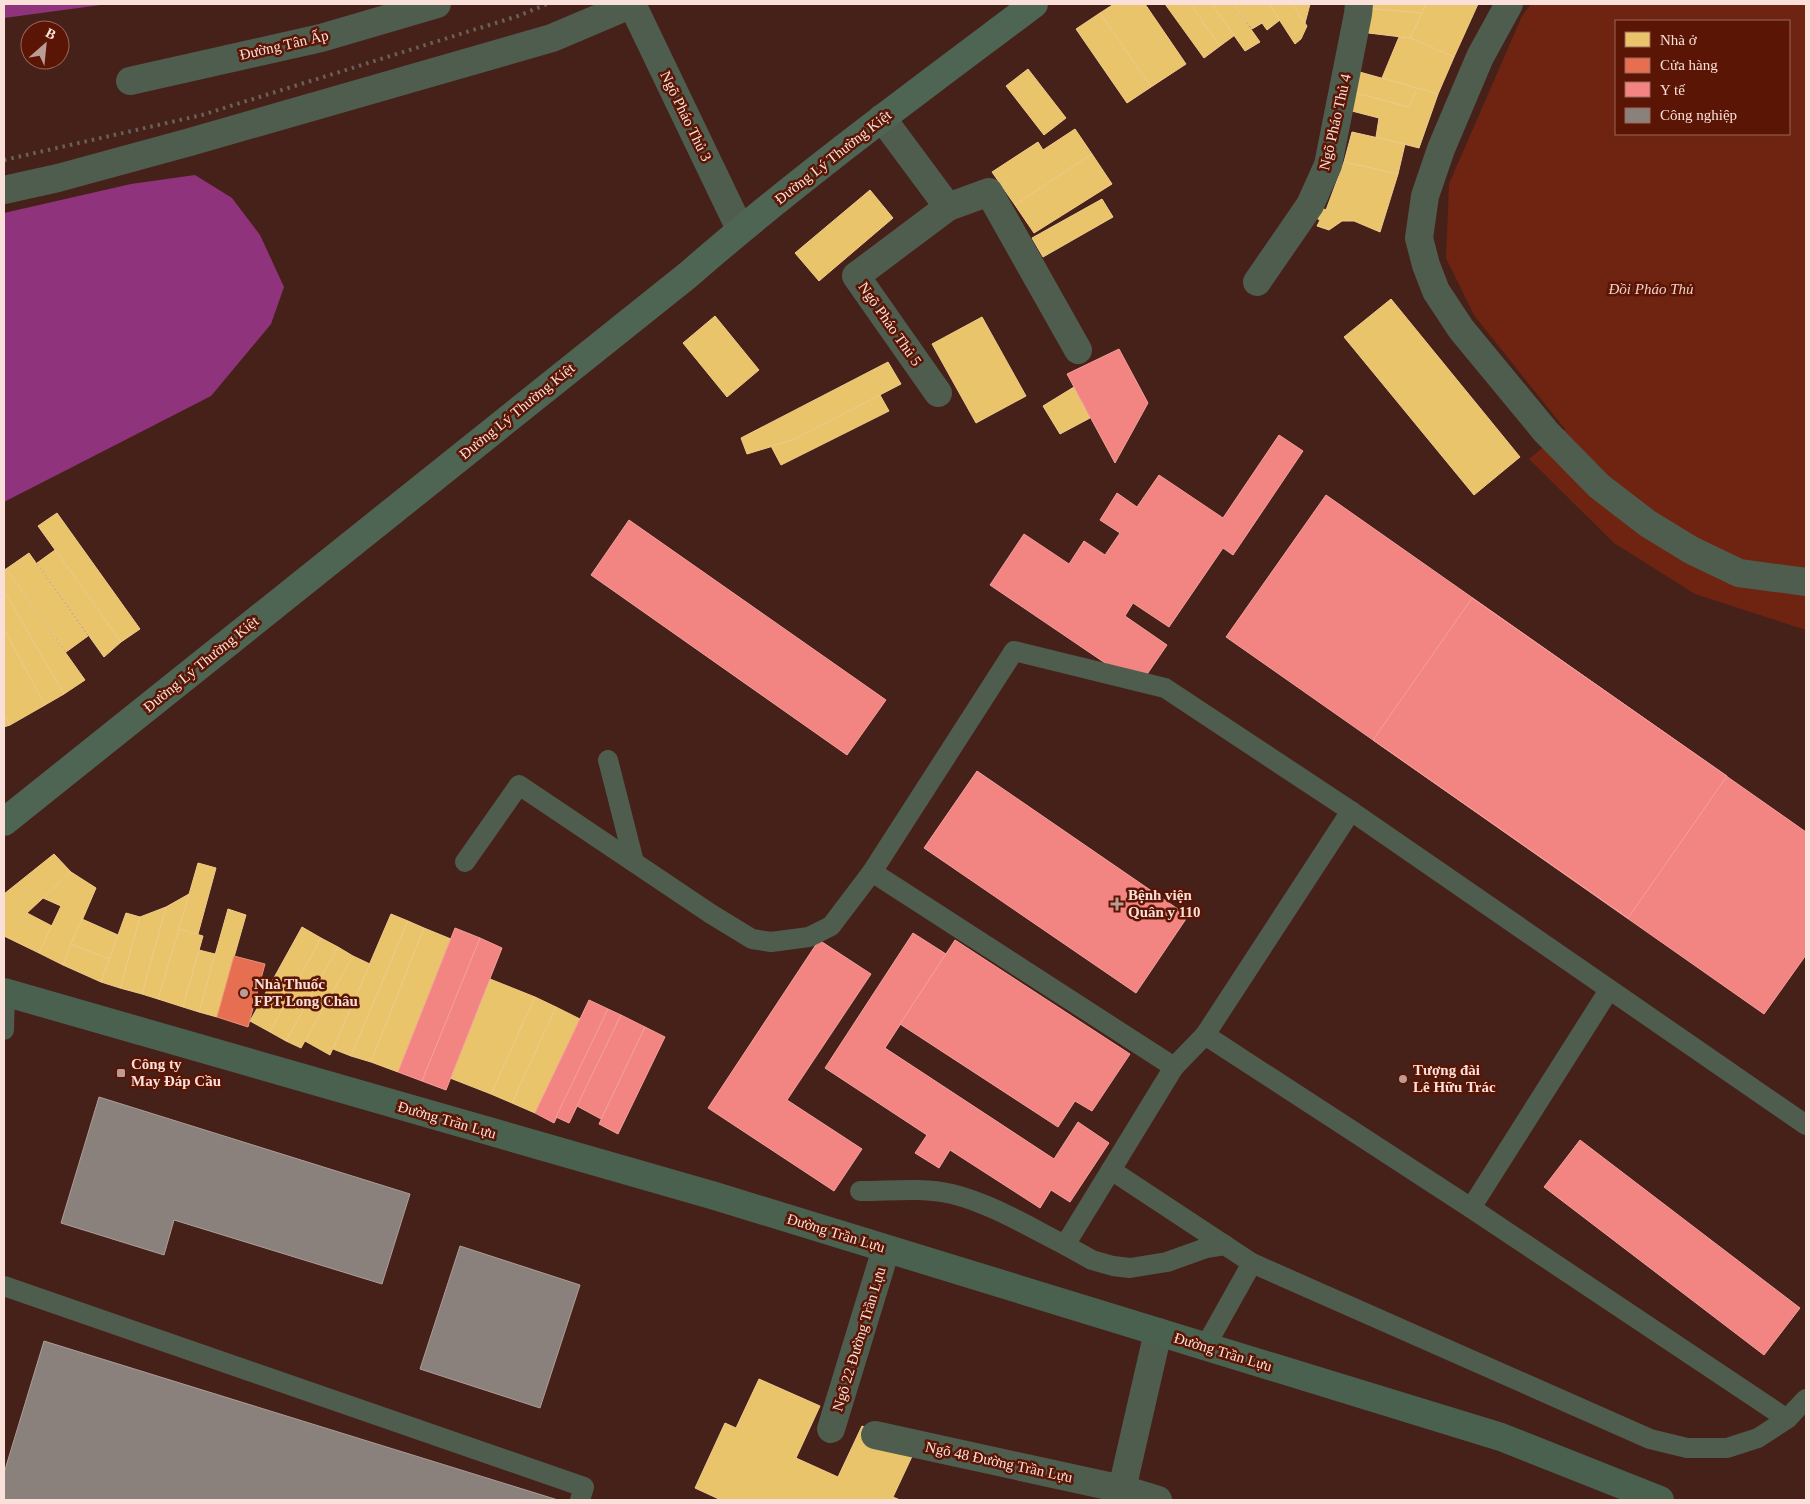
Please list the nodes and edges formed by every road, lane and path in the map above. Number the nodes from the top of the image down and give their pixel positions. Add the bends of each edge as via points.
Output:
1 (437, 4) edge
2 (632, 4) edge
3 (1034, 4) edge
4 (1359, 4) edge
5 (1509, 4) edge
6 (130, 81) dead end
7 (882, 118) junction
8 (4, 190) edge
9 (948, 208) junction
10 (740, 229) junction
11 (1257, 282) dead end
12 (1078, 350) dead end
13 (938, 393) dead end
14 (1806, 582) edge
15 (608, 760) dead end
16 (1351, 811) junction
17 (4, 822) edge
18 (465, 862) dead end
19 (634, 862) junction
20 (872, 872) junction
21 (1609, 990) junction
22 (4, 992) edge
23 (4, 1030) edge
24 (1205, 1035) junction
25 (1174, 1067) junction
26 (1806, 1125) edge
27 (1110, 1170) junction
28 (860, 1191) dead end
29 (1471, 1208) junction
30 (1064, 1245) junction
31 (1225, 1245) junction
32 (886, 1249) junction
33 (1252, 1263) junction
34 (4, 1286) edge
35 (1158, 1332) junction
36 (1205, 1347) junction
37 (1806, 1399) edge
38 (1788, 1419) junction
39 (831, 1429) dead end
40 (875, 1435) dead end
41 (1122, 1489) junction
42 (580, 1500) edge
43 (1158, 1500) edge
44 (1660, 1500) edge

1 - 6 street, Đường Tân Ấp via 321,38
2 - 8 street via 552,38 58,178
2 - 10 street, Ngõ Pháo Thủ 3
3 - 7 main road, Đường Lý Thường Kiệt
4 - 11 street, Ngõ Pháo Thủ 4 via 1328,165 1310,206
5 - 14 street via 1480,57 1425,196 1419,238 1436,291 1461,329 1546,432 1599,486 1647,524 1739,573
7 - 9 street
7 - 10 main road, Đường Lý Thường Kiệt
9 - 12 street, Ngõ Pháo Thủ 5 via 989,192
9 - 13 street, Ngõ Pháo Thủ 5 via 856,276
10 - 17 main road, Đường Lý Thường Kiệt via 672,288
15 - 19 lane
16 - 20 lane via 1165,688 1014,651
16 - 21 lane
16 - 24 lane
18 - 19 lane via 520,785
19 - 20 lane via 752,939 771,942 809,937 831,926
20 - 25 lane
21 - 26 lane
21 - 29 lane
22 - 23 lane
22 - 32 main road, Đường Trần Lựu via 714,1196
24 - 25 lane
24 - 29 lane
25 - 27 lane
27 - 30 lane
27 - 31 lane
28 - 30 lane via 952,1194 978,1202
29 - 38 lane
30 - 31 lane via 1092,1260 1130,1268 1167,1262
31 - 33 lane
32 - 35 main road, Đường Trần Lựu
32 - 39 street, Ngõ 22 Đường Trần Lựu
33 - 36 lane
33 - 38 lane via 1650,1439 1687,1448 1727,1448 1758,1438
34 - 42 lane via 584,1487
35 - 36 main road, Đường Trần Lựu
35 - 41 street
36 - 44 main road, Đường Trần Lựu via 1501,1437
37 - 38 lane
40 - 41 street, Ngõ 48 Đường Trần Lựu
41 - 43 street, Ngõ 48 Đường Trần Lựu

